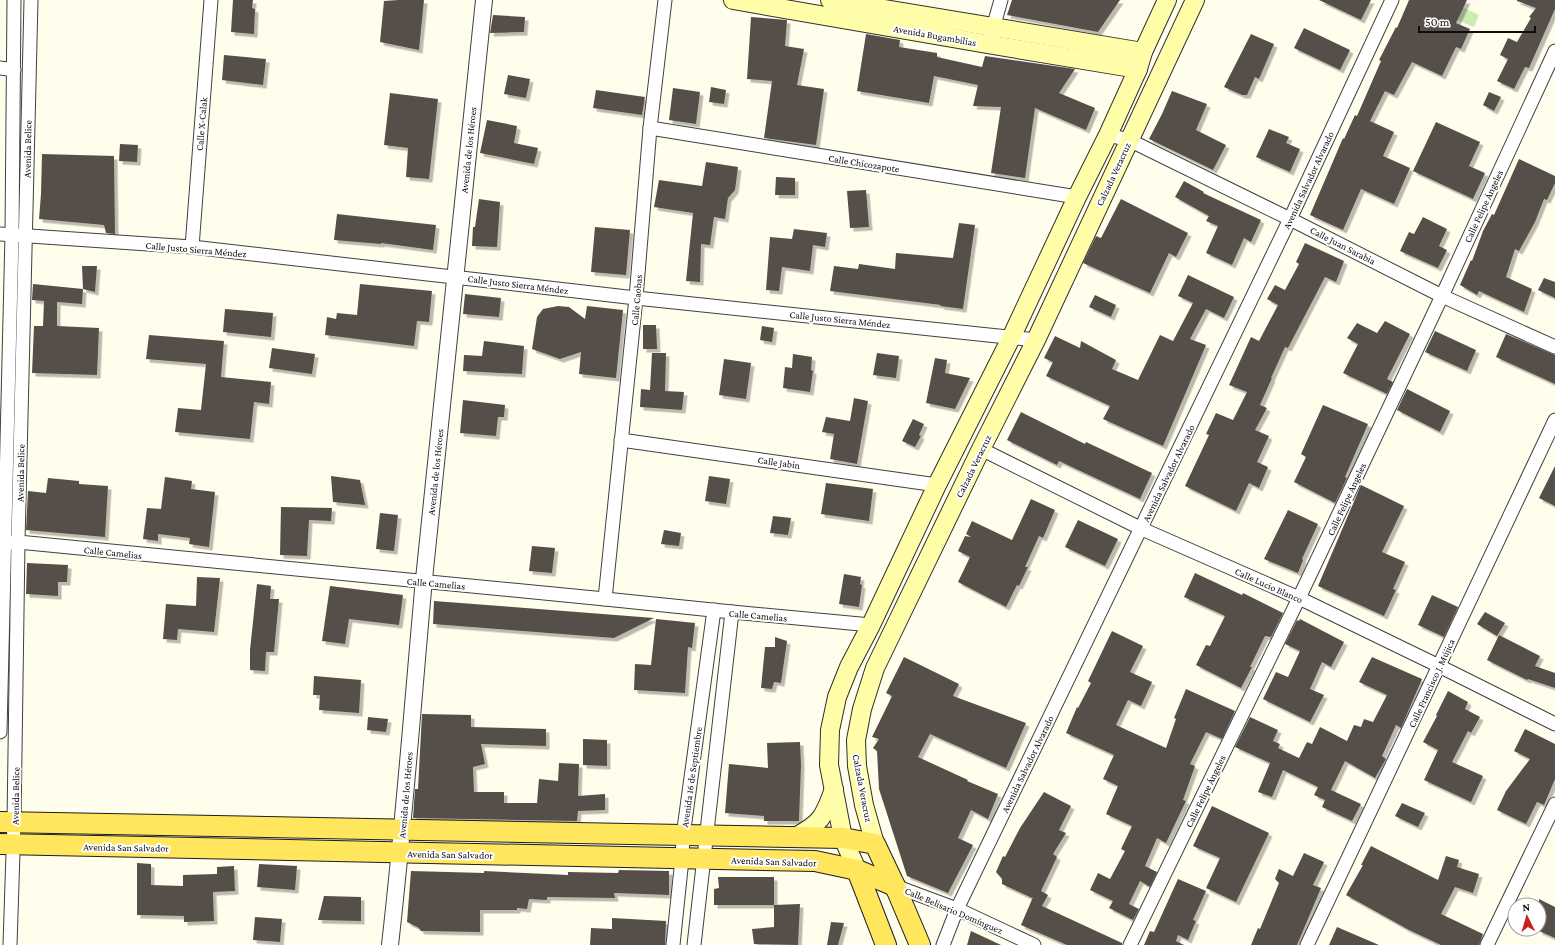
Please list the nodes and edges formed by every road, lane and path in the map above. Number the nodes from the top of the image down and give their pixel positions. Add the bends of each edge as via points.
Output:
1 (14, 0) edge
2 (31, 0) edge
3 (211, 0) edge
4 (484, 0) edge
5 (665, 0) edge
6 (733, 0) edge
7 (1001, 0) edge
8 (1167, 0) edge
9 (1195, 0) edge
10 (1392, 0) edge
11 (830, 4) edge
12 (993, 27) junction
13 (987, 44) junction
14 (1555, 51) edge
15 (1143, 52) junction
16 (0, 68) edge
17 (1138, 69) junction
18 (14, 70) junction
19 (650, 128) junction
20 (1108, 135) junction
21 (1129, 140) junction
22 (1077, 197) junction
23 (1290, 219) junction
24 (12, 235) edge
25 (192, 247) junction
26 (454, 276) junction
27 (1442, 296) junction
28 (636, 298) junction
29 (1011, 338) junction
30 (1036, 340) junction
31 (1555, 347) edge
32 (1555, 420) edge
33 (622, 440) junction
34 (981, 449) junction
35 (937, 485) junction
36 (1142, 528) junction
37 (18, 542) junction
38 (2, 544) edge
39 (424, 582) junction
40 (1299, 598) junction
41 (605, 599) junction
42 (714, 610) junction
43 (732, 612) junction
44 (872, 625) junction
45 (1439, 666) junction
46 (1555, 724) edge
47 (0, 732) edge
48 (834, 788) junction
49 (1555, 804) edge
50 (7, 822) edge
51 (402, 830) junction
52 (683, 836) junction
53 (706, 836) junction
54 (793, 838) junction
55 (844, 838) junction
56 (6, 844) edge
57 (875, 844) junction
58 (400, 853) junction
59 (682, 858) junction
60 (704, 859) junction
61 (857, 870) junction
62 (895, 886) junction
63 (956, 909) junction
64 (10, 945) edge
65 (390, 945) edge
66 (673, 945) edge
67 (694, 945) edge
68 (886, 945) edge
69 (920, 945) edge
70 (943, 945) edge
71 (1034, 945) edge
72 (1130, 945) edge
73 (1307, 945) edge
74 (1487, 945) edge

1 - 18 street, Avenida Belice
2 - 24 street, Avenida Belice
3 - 25 street, Calle X-Calak
4 - 26 street, Avenida de los Héroes
5 - 19 street, Calle Caobas
6 - 11 main road, Avenida Bugambilias
7 - 12 street
8 - 15 main road, Calzada Veracruz
9 - 21 main road, Calzada Veracruz
10 - 23 street, Avenida Salvador Alvarado
11 - 12 main road, Avenida Bugambilias
11 - 13 main road, Avenida Bugambilias
12 - 13 street
12 - 15 main road, Avenida Bugambilias
13 - 17 main road, Avenida Bugambilias
14 - 27 street, Calle Felipe Ángeles
15 - 17 main road, Calzada Veracruz
16 - 18 street
17 - 20 main road, Calzada Veracruz
18 - 24 street, Avenida Belice
19 - 22 street, Calle Chicozapote
19 - 28 street, Calle Caobas
20 - 21 street, Calle Juan Sarabia
20 - 22 main road, Calzada Veracruz
21 - 23 street, Calle Juan Sarabia
21 - 30 main road, Calzada Veracruz
22 - 29 main road, Calzada Veracruz
23 - 27 street, Calle Juan Sarabia
23 - 36 street, Avenida Salvador Alvarado
24 - 25 street, Calle Justo Sierra Méndez
24 - 37 street, Avenida Belice
24 - 38 street, Avenida Belice
25 - 26 street, Calle Justo Sierra Méndez
26 - 28 street, Calle Justo Sierra Méndez
26 - 39 street, Avenida de los Héroes
27 - 31 street, Calle Juan Sarabia
27 - 40 street, Calle Felipe Ángeles
28 - 29 street, Calle Justo Sierra Méndez
28 - 33 street, Calle Caobas
29 - 30 street, Calle Justo Sierra Méndez
29 - 35 main road, Calzada Veracruz
30 - 34 main road, Calzada Veracruz
32 - 45 street, Calle Francisco J. Mújica
33 - 35 street, Calle Jabin
33 - 41 street, Calle Caobas
34 - 36 street, Calle Lucio Blanco
34 - 57 main road, Calzada Veracruz via 875,668 862,709 856,740 857,766
35 - 44 main road, Calzada Veracruz
36 - 40 street, Calle Lucio Blanco
36 - 63 street, Avenida Salvador Alvarado
37 - 38 street, Calle Camelias
37 - 39 street, Calle Camelias
37 - 50 street, Avenida Belice
38 - 47 street, Avenida Belice
39 - 41 street, Calle Camelias
39 - 51 street, Avenida de los Héroes
40 - 45 street, Calle Lucio Blanco
40 - 72 street, Calle Felipe Ángeles
41 - 42 street, Calle Camelias
42 - 43 street, Calle Camelias
42 - 52 street, Avenida 16 de Septiembre
43 - 44 street, Calle Camelias
43 - 53 street, Avenida 16 de Septiembre
44 - 48 main road, Calzada Veracruz via 849,667 837,698 830,730 830,765
45 - 46 street, Calle Lucio Blanco
45 - 73 street, Calle Francisco J. Mújica
48 - 54 main road via 826,812 818,822 808,831
48 - 55 main road, Calzada Veracruz
49 - 74 street
50 - 51 main road
50 - 56 street, Avenida Belice
51 - 52 main road
51 - 58 street, Avenida de los Héroes
52 - 53 main road
52 - 59 street, Avenida 16 de Septiembre
53 - 54 main road
53 - 60 street, Avenida 16 de Septiembre
54 - 55 main road
55 - 57 main road
55 - 61 main road, Calzada Veracruz
56 - 58 main road, Avenida San Salvador
56 - 64 street, Avenida Belice
57 - 62 main road, Calzada Veracruz
58 - 59 main road, Avenida San Salvador
58 - 65 street, Avenida de los Héroes
59 - 60 main road, Avenida San Salvador
59 - 66 street, Avenida 16 de Septiembre
60 - 61 main road, Avenida San Salvador via 815,861
60 - 67 street, Avenida 16 de Septiembre
61 - 62 main road, Avenida San Salvador
61 - 68 main road, Calzada Veracruz
62 - 63 street, Calle Belisario Domínguez
62 - 69 main road, Calzada Veracruz
63 - 70 street, Avenida Salvador Alvarado
63 - 71 street, Calle Belisario Domínguez

